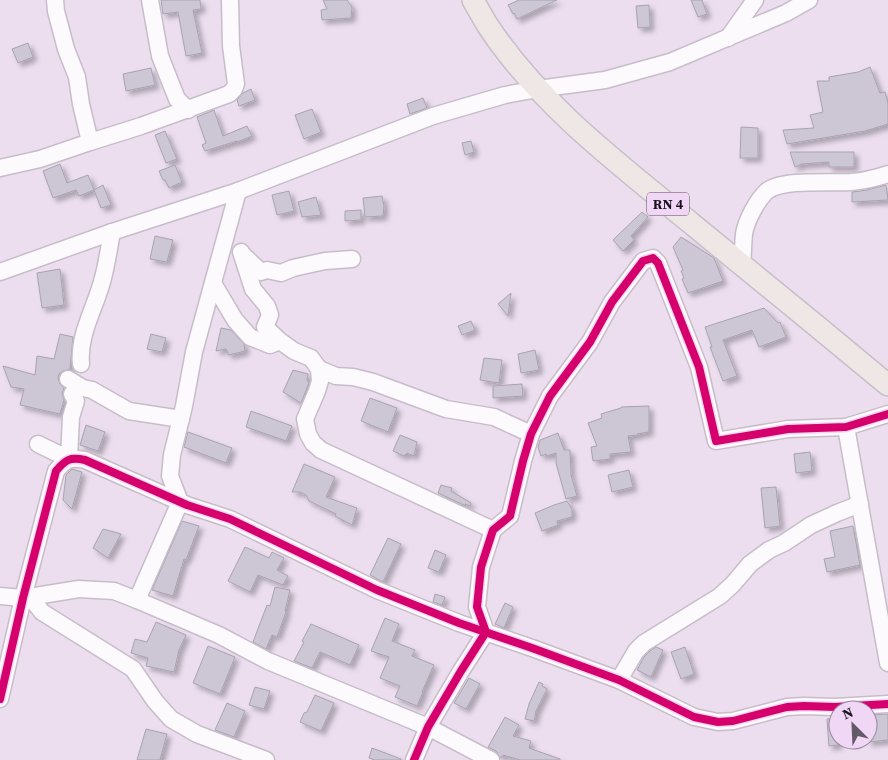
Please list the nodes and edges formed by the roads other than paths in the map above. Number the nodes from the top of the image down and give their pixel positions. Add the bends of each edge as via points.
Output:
1 (55, 0) edge
2 (150, 0) edge
3 (230, 0) edge
4 (473, 0) edge
5 (755, 0) edge
6 (809, 0) edge
7 (728, 38) junction
8 (538, 89) junction
9 (188, 110) junction
10 (90, 142) junction
11 (0, 168) edge
12 (888, 174) edge
13 (238, 191) junction
14 (112, 232) junction
15 (224, 242) junction
16 (240, 252) junction
17 (352, 259) dead end
18 (742, 265) junction
19 (0, 272) edge
20 (213, 283) junction
21 (280, 341) junction
22 (81, 364) dead end
23 (319, 369) junction
24 (888, 385) edge
25 (888, 414) edge
26 (181, 418) junction
27 (846, 426) junction
28 (531, 434) junction
29 (38, 444) dead end
30 (68, 459) junction
31 (170, 476) junction
32 (150, 489) junction
33 (180, 502) junction
34 (860, 504) junction
35 (493, 530) junction
36 (0, 596) edge
37 (26, 597) junction
38 (137, 600) junction
39 (486, 632) junction
40 (888, 663) edge
41 (619, 680) junction
42 (0, 699) edge
43 (888, 704) edge
44 (428, 727) junction
45 (244, 756) edge
46 (266, 760) edge
47 (414, 760) edge
48 (491, 760) edge

1 - 10 street via 66,49 77,77
2 - 9 street via 160,56 177,99
3 - 9 street via 236,84 229,94
4 - 8 main road, RN 4 via 493,33
5 - 7 street
6 - 7 street
7 - 8 street via 670,62 615,78
8 - 13 street via 432,116
8 - 18 main road, RN 4 via 593,142
9 - 10 street
10 - 11 street
12 - 18 street via 851,182 781,185 768,190 747,223
13 - 14 street
13 - 15 street
14 - 19 street
14 - 22 street via 103,279 84,330
15 - 16 street
15 - 20 street
16 - 17 street via 261,272 281,273 324,261
16 - 21 street via 253,289 270,315 265,327
18 - 24 main road, RN 4
20 - 21 street via 250,337 270,344
20 - 26 street via 194,352
21 - 23 street via 311,358
23 - 28 street via 336,376 373,382 446,409 494,417
23 - 35 street via 320,381 305,419 308,434 320,450
25 - 27 street
26 - 30 street via 129,411 92,390 70,386 76,401 71,416
26 - 31 street
27 - 28 street via 788,429 716,441 699,367 658,263 653,258 643,261 612,302 590,342 550,396
27 - 34 street
28 - 35 street via 510,516
29 - 30 street
30 - 32 street via 85,460
30 - 37 street via 56,471
31 - 32 street
31 - 33 street
32 - 33 street
33 - 38 street
33 - 39 street via 230,519 377,590
34 - 40 street
34 - 41 street via 811,525 769,550 750,564 720,596 644,643 636,650
35 - 39 street via 481,567 476,607
36 - 37 street
37 - 38 street via 79,589 114,591
37 - 42 street
37 - 45 street via 42,612 133,670 172,719
38 - 44 street via 219,635 268,661
39 - 41 street
39 - 44 street
41 - 43 street via 694,717 718,722 787,707
44 - 47 street
44 - 48 street
45 - 46 street

